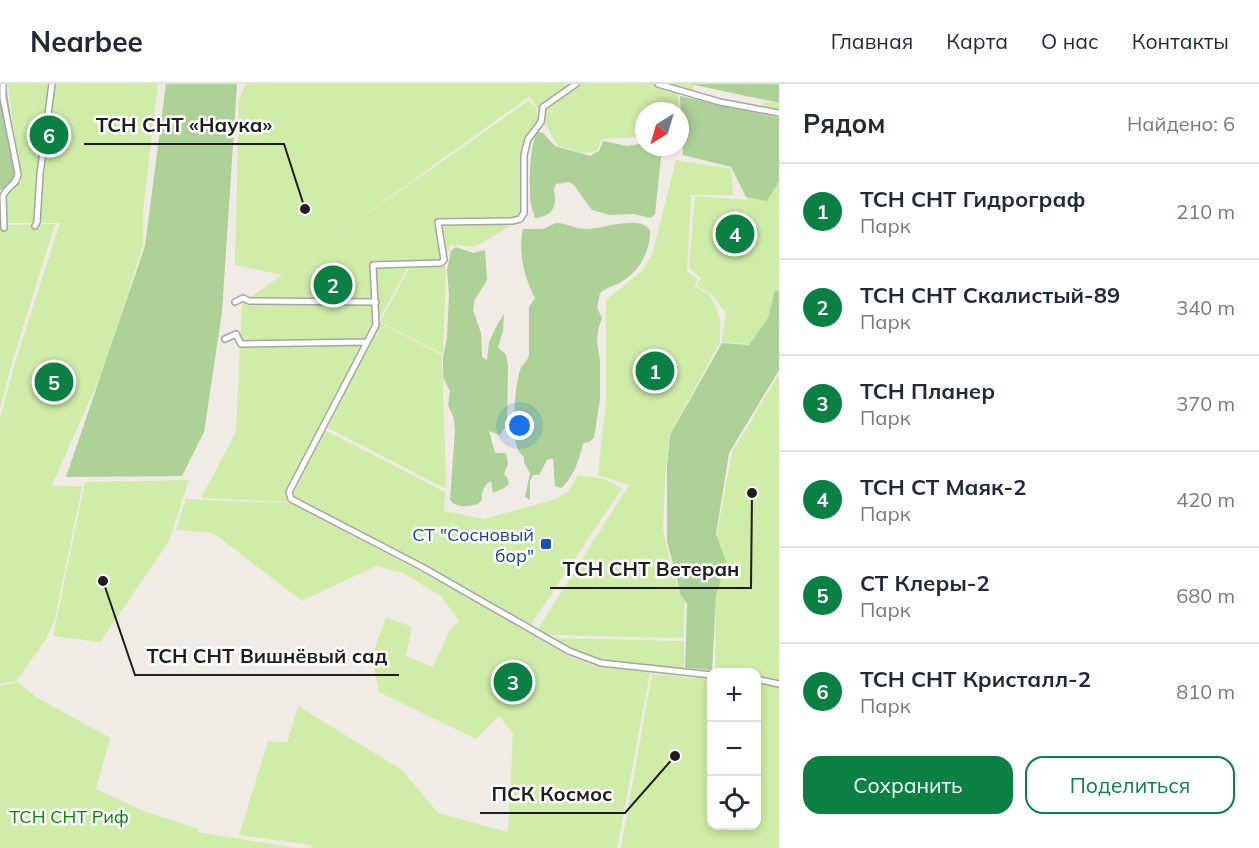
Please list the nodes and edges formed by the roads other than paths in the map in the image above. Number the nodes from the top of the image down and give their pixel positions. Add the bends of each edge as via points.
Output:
1 (3, 84) edge
2 (52, 84) edge
3 (576, 84) edge
4 (658, 84) edge
5 (779, 113) edge
6 (35, 226) dead end
7 (4, 228) dead end
8 (235, 302) dead end
9 (376, 302) junction
10 (225, 339) dead end
11 (367, 342) junction
12 (707, 675) edge
13 (761, 680) edge
14 (779, 684) edge

1 - 7 street via 18,174 16,183 3,196
2 - 6 street
3 - 9 street via 543,107 542,122 528,139 524,155 524,213 520,219 438,222 444,260 373,265
4 - 5 street via 720,102
8 - 9 street via 243,298
9 - 11 street via 375,325
10 - 11 street via 236,334 241,344
11 - 12 street via 289,492 291,500 422,567 569,651 601,663
13 - 14 street

